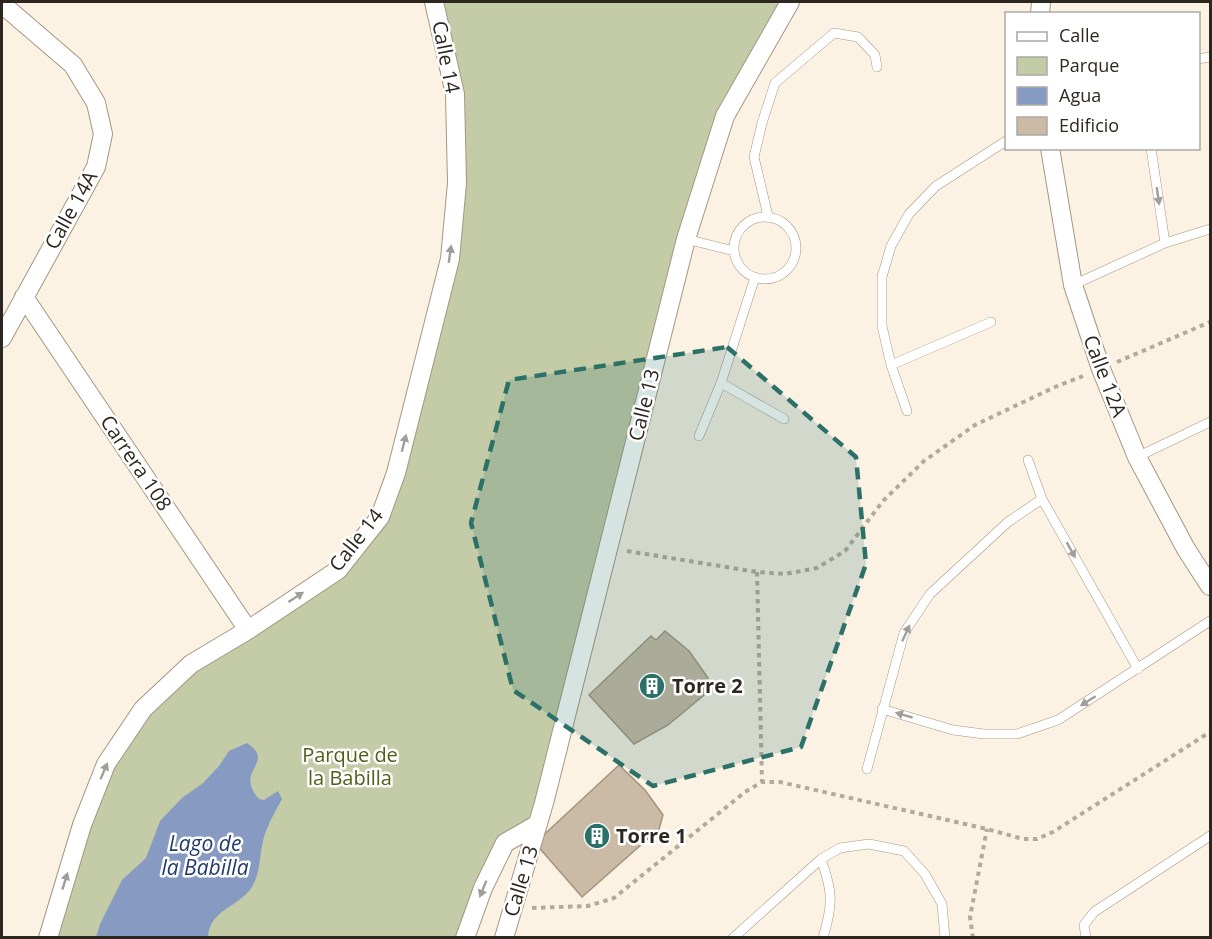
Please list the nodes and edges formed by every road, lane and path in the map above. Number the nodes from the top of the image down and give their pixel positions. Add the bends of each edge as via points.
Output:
1 (434, 2) edge
2 (790, 2) edge
3 (2, 4) edge
4 (877, 68) dead end
5 (1005, 142) edge
6 (1050, 150) edge
7 (1151, 150) edge
8 (768, 216) junction
9 (1210, 229) edge
10 (686, 240) junction
11 (1165, 243) junction
12 (734, 251) junction
13 (755, 277) junction
14 (1073, 285) junction
15 (24, 297) junction
16 (991, 322) dead end
17 (1210, 322) edge
18 (2, 338) edge
19 (891, 365) junction
20 (1101, 369) junction
21 (721, 383) junction
22 (907, 411) dead end
23 (784, 418) dead end
24 (1210, 422) edge
25 (699, 436) dead end
26 (1137, 457) junction
27 (1028, 460) dead end
28 (1042, 499) junction
29 (609, 549) junction
30 (757, 572) junction
31 (1210, 586) edge
32 (1210, 621) edge
33 (248, 630) junction
34 (1138, 669) junction
35 (882, 709) junction
36 (1210, 732) edge
37 (867, 769) dead end
38 (762, 782) junction
39 (538, 824) junction
40 (987, 829) junction
41 (1210, 836) edge
42 (821, 860) junction
43 (513, 909) junction
44 (48, 938) edge
45 (465, 938) edge
46 (504, 938) edge
47 (733, 938) edge
48 (823, 938) edge
49 (945, 938) edge
50 (973, 938) edge
51 (1086, 938) edge

33 -> 1 street, Calle 14 via 338,570 380,517 396,473 450,259 458,183 455,94
2 - 10 street, Calle 13 via 725,116
3 - 15 street, Calle 14A via 73,65 96,103 103,134 96,167
4 - 8 lane via 875,55 858,37 834,33 775,83 753,157
5 - 19 lane via 936,186 909,214 891,246 882,277 882,327
6 - 14 street, Calle 12A
7 -> 11 lane
8 - 12 lane via 750,220 737,233
8 - 13 lane via 782,221 793,232 793,262 784,273 770,279
9 - 11 lane
10 - 12 lane
10 - 29 street, Calle 13
11 - 14 lane
12 - 13 lane via 741,267
13 - 21 lane
14 - 20 street, Calle 12A
15 - 18 street, Calle 14A
15 - 33 street, Carrera 108
16 - 19 lane
17 - 20 path
19 - 22 lane
20 - 26 street, Calle 12A
20 - 30 path via 975,425 924,461 883,501 845,551 826,563 785,574
21 - 23 lane
21 - 25 lane
24 - 26 lane
26 - 31 street, Calle 12A
27 - 28 lane
28 -> 34 lane
35 -> 28 lane via 904,633 930,594 1008,522
29 - 30 path
29 - 39 street, Calle 13
30 - 38 path
32 - 34 lane
44 -> 33 street, Calle 14 via 82,825 106,764 143,709 191,663
34 -> 35 lane via 1058,720 1017,734 984,735 953,730
35 - 37 lane
36 - 40 path via 1037,839
38 - 40 path via 780,782
38 - 43 path via 614,898 588,906
39 - 43 street, Calle 13
39 -> 45 street, Calle 13 via 505,843
40 - 50 path via 970,917
41 - 51 lane via 1094,912 1084,925
42 - 47 lane
42 - 48 lane via 831,886 831,912
42 - 49 lane via 840,848 869,844 903,852 925,874 942,904
43 - 46 street, Calle 13

